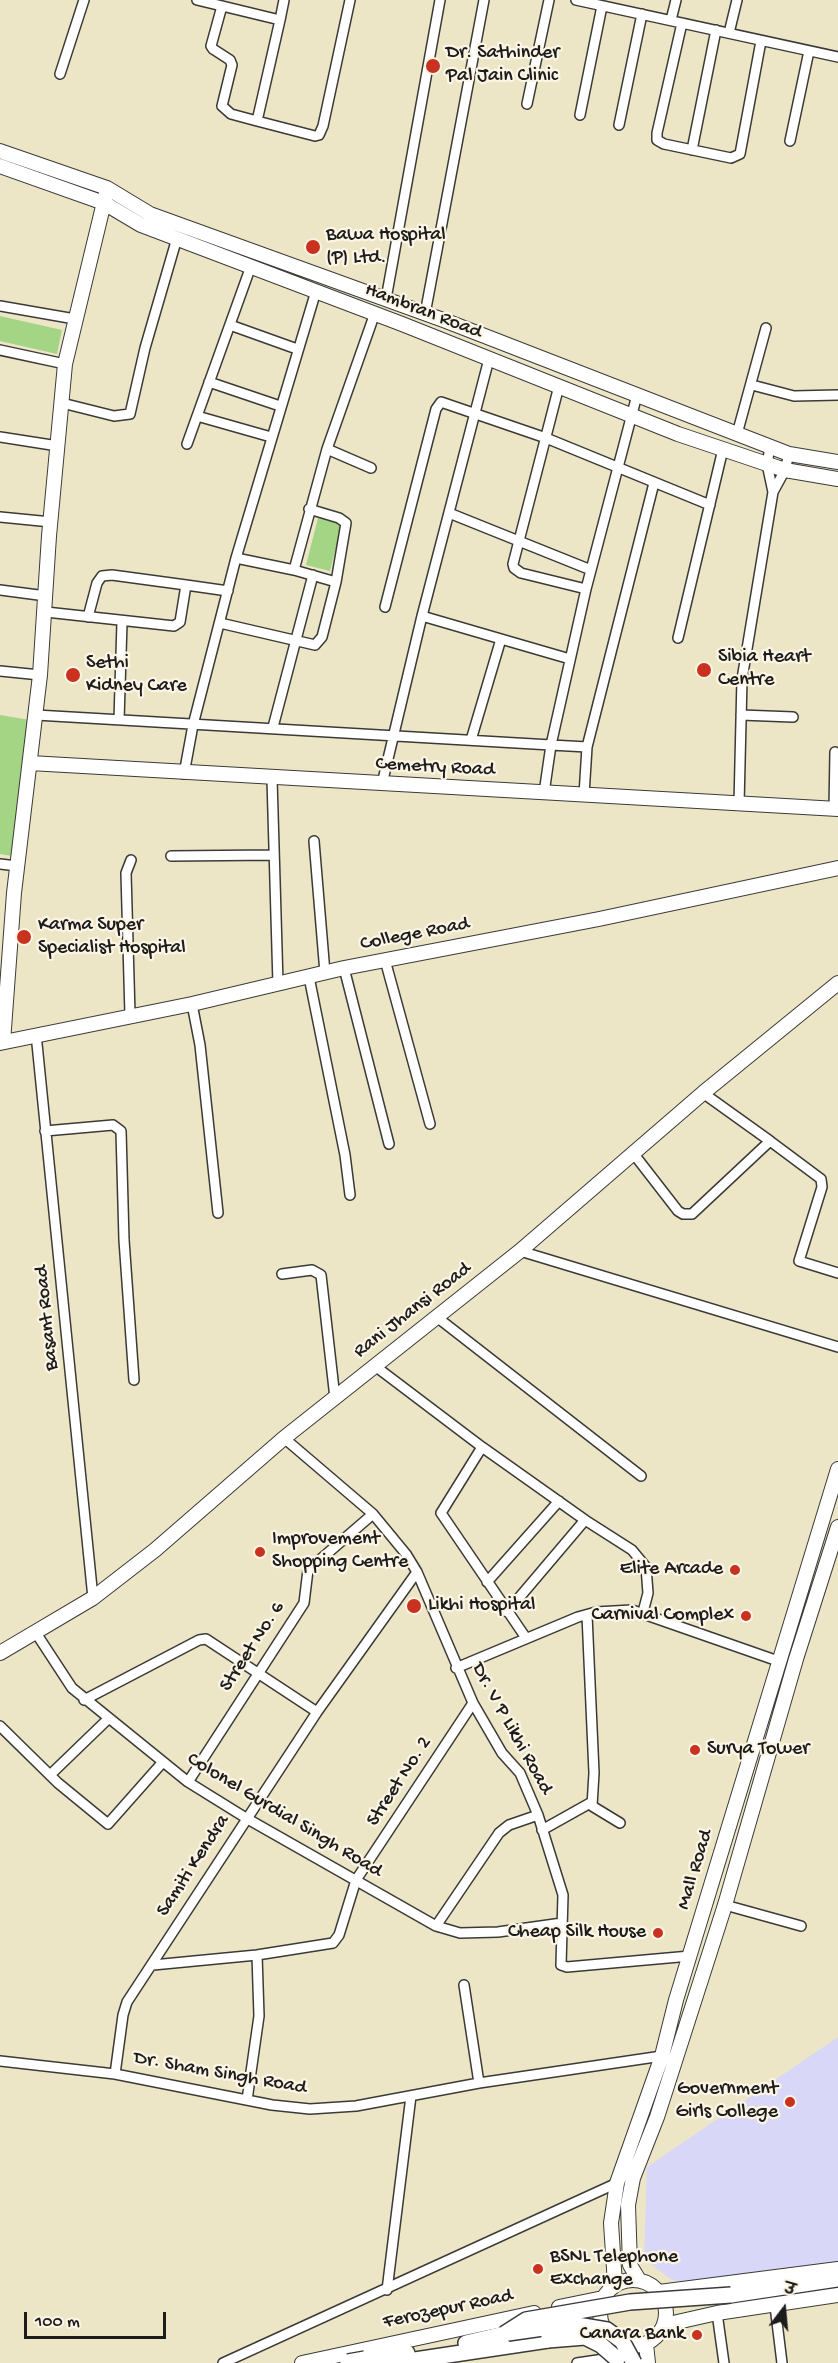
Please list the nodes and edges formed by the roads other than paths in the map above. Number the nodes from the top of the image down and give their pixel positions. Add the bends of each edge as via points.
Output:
1 (84, 0) edge
2 (197, 0) edge
3 (284, 0) edge
4 (350, 0) edge
5 (440, 0) edge
6 (484, 0) edge
7 (549, 0) edge
8 (576, 0) edge
9 (676, 0) edge
10 (737, 0) edge
11 (222, 6) junction
12 (602, 6) junction
13 (642, 14) junction
14 (280, 20) junction
15 (671, 20) junction
16 (682, 23) junction
17 (716, 30) junction
18 (729, 33) junction
19 (761, 40) junction
20 (809, 51) junction
21 (838, 57) edge
22 (60, 74) dead end
23 (527, 104) dead end
24 (580, 115) dead end
25 (257, 121) junction
26 (619, 125) dead end
27 (790, 141) dead end
28 (693, 150) junction
29 (0, 151) edge
30 (0, 166) edge
31 (107, 188) junction
32 (104, 202) junction
33 (177, 238) junction
34 (251, 266) junction
35 (316, 291) junction
36 (386, 299) junction
37 (0, 306) edge
38 (375, 314) junction
39 (425, 314) junction
40 (75, 319) junction
41 (230, 325) junction
42 (766, 328) dead end
43 (297, 349) junction
44 (0, 350) edge
45 (489, 359) junction
46 (65, 364) junction
47 (210, 382) junction
48 (752, 385) junction
49 (559, 386) junction
50 (838, 395) edge
51 (637, 396) junction
52 (62, 403) junction
53 (280, 406) junction
54 (475, 412) junction
55 (630, 415) junction
56 (197, 416) junction
57 (737, 434) junction
58 (271, 436) junction
59 (0, 437) edge
60 (546, 438) junction
61 (187, 444) dead end
62 (58, 446) junction
63 (770, 447) junction
64 (327, 449) junction
65 (723, 449) junction
66 (789, 454) junction
67 (838, 462) edge
68 (766, 464) junction
69 (617, 467) junction
70 (371, 468) dead end
71 (785, 470) junction
72 (838, 479) edge
73 (654, 483) junction
74 (773, 492) junction
75 (710, 505) junction
76 (309, 509) junction
77 (449, 513) junction
78 (0, 516) edge
79 (51, 522) junction
80 (519, 540) junction
81 (236, 558) junction
82 (294, 570) junction
83 (591, 570) junction
84 (313, 576) junction
85 (336, 582) junction
86 (186, 585) junction
87 (586, 589) junction
88 (0, 590) edge
89 (228, 591) junction
90 (46, 596) junction
91 (385, 607) dead end
92 (46, 612) junction
93 (422, 616) junction
94 (88, 617) junction
95 (122, 622) junction
96 (220, 623) junction
97 (678, 638) dead end
98 (501, 639) junction
99 (294, 641) junction
100 (570, 659) junction
101 (0, 671) edge
102 (40, 675) junction
103 (36, 715) junction
104 (741, 715) junction
105 (793, 717) dead end
106 (119, 720) junction
107 (193, 725) junction
108 (273, 728) junction
109 (393, 734) junction
110 (471, 740) junction
111 (552, 745) junction
112 (587, 747) junction
113 (836, 752) dead end
114 (30, 763) junction
115 (184, 774) junction
116 (272, 779) junction
117 (382, 784) junction
118 (544, 793) junction
119 (584, 795) junction
120 (740, 804) junction
121 (836, 809) edge
122 (314, 841) dead end
123 (274, 855) junction
124 (171, 856) dead end
125 (131, 860) dead end
126 (0, 864) edge
127 (17, 866) junction
128 (838, 868) edge
129 (385, 960) junction
130 (344, 968) junction
131 (325, 973) junction
132 (309, 977) junction
133 (838, 983) edge
134 (278, 984) junction
135 (192, 1004) junction
136 (130, 1015) junction
137 (36, 1034) junction
138 (2, 1042) edge
139 (703, 1093) junction
140 (430, 1124) dead end
141 (45, 1131) junction
142 (770, 1140) junction
143 (389, 1144) dead end
144 (633, 1153) junction
145 (350, 1195) dead end
146 (218, 1213) dead end
147 (520, 1251) junction
148 (838, 1273) edge
149 (282, 1274) dead end
150 (438, 1318) junction
151 (838, 1347) edge
152 (375, 1366) junction
153 (134, 1380) dead end
154 (335, 1398) junction
155 (284, 1438) junction
156 (482, 1447) junction
157 (838, 1468) edge
158 (641, 1476) dead end
159 (559, 1501) junction
160 (373, 1514) junction
161 (585, 1520) junction
162 (838, 1527) edge
163 (417, 1572) junction
164 (487, 1582) junction
165 (93, 1598) junction
166 (507, 1612) junction
167 (643, 1612) junction
168 (587, 1615) junction
169 (36, 1633) junction
170 (526, 1638) junction
171 (0, 1653) edge
172 (778, 1661) junction
173 (456, 1668) junction
174 (258, 1672) junction
175 (84, 1700) junction
176 (473, 1703) junction
177 (317, 1712) junction
178 (108, 1719) junction
179 (0, 1726) edge
180 (162, 1763) junction
181 (50, 1775) junction
182 (188, 1782) junction
183 (592, 1802) junction
184 (537, 1815) junction
185 (246, 1818) junction
186 (620, 1823) dead end
187 (542, 1830) junction
188 (356, 1881) junction
189 (724, 1905) junction
190 (562, 1923) junction
191 (436, 1926) junction
192 (801, 1926) dead end
193 (257, 1955) junction
194 (690, 1956) junction
195 (153, 1965) junction
196 (464, 1985) dead end
197 (662, 2056) junction
198 (0, 2061) edge
199 (115, 2074) junction
200 (480, 2083) junction
201 (411, 2096) junction
202 (247, 2100) junction
203 (617, 2183) junction
204 (838, 2269) edge
205 (838, 2279) edge
206 (639, 2280) junction
207 (615, 2284) junction
208 (387, 2290) junction
209 (722, 2291) junction
210 (658, 2292) junction
211 (838, 2295) edge
212 (603, 2298) junction
213 (775, 2306) junction
214 (721, 2312) junction
215 (664, 2325) junction
216 (504, 2334) junction
217 (615, 2339) junction
218 (646, 2344) junction
219 (354, 2360) edge
220 (615, 2361) edge
221 (223, 2363) edge
222 (302, 2363) edge
223 (396, 2363) edge
224 (446, 2363) edge
225 (577, 2363) edge
226 (634, 2363) edge
227 (648, 2363) edge
228 (724, 2363) edge
229 (782, 2363) edge

1 - 22 street
2 - 11 street
3 - 14 street
4 - 25 street via 319,135
5 - 36 street
6 - 39 street
7 - 23 street
8 - 12 street
9 - 15 street
10 - 18 street
11 - 14 street
11 - 25 street via 211,45 232,65 222,105 231,114
12 - 13 street
12 - 24 street
13 - 15 street
13 - 26 street
14 - 25 street
15 - 16 street
16 - 17 street
16 - 28 street via 656,138 664,144
17 - 18 street
17 - 28 street
18 - 19 street
19 - 20 street
19 - 28 street via 740,154 731,158
20 - 21 street
20 - 27 street
29 - 31 main road, Hambran Road
30 - 32 main road, Hambran Road
31 - 32 main road
31 - 36 main road, Hambran Road via 150,214
32 - 33 main road, Hambran Road via 129,219
32 - 40 main road
33 - 34 main road, Hambran Road
33 - 52 street via 130,414 114,416
34 - 35 main road, Hambran Road
34 - 41 street
35 - 38 main road, Hambran Road
35 - 43 street
36 - 39 main road, Hambran Road
37 - 40 street
38 - 45 main road, Hambran Road
38 - 64 street
39 - 51 main road, Hambran Road
40 - 46 main road
41 - 43 street
41 - 47 street
42 - 48 street
43 - 53 street
44 - 46 street
45 - 49 main road, Hambran Road
45 - 54 street
46 - 52 main road
47 - 53 street
47 - 56 street
48 - 50 street via 794,396
48 - 57 street
49 - 55 main road, Hambran Road
49 - 60 street
51 - 55 street
51 - 57 main road, Hambran Road
52 - 62 main road
53 - 58 street
54 - 60 street
54 - 77 street
54 - 91 street via 443,402 438,405
55 - 65 main road, Hambran Road
55 - 69 street
56 - 58 street
56 - 61 street
57 - 63 main road, Hambran Road
58 - 81 street
59 - 62 street
60 - 69 street
60 - 80 street
62 - 79 main road
63 - 66 main road, Hambran Road
63 - 68 street
64 - 70 street
64 - 76 street
65 - 68 main road, Hambran Road
65 - 75 street
66 - 67 main road, Hambran Road
66 - 71 street
68 - 71 main road, Hambran Road
68 - 74 street
69 - 73 street
69 - 83 street
71 - 72 main road, Hambran Road
71 - 74 street
73 - 75 street
73 - 112 street
74 - 104 street via 742,679
75 - 97 street
76 - 82 street
76 - 85 street via 346,523
77 - 80 street
77 - 93 street
78 - 79 street
79 - 90 main road
80 - 83 street
80 - 87 street via 513,564 516,570
81 - 82 street
81 - 89 street
82 - 84 street
83 - 87 street
84 - 85 street
84 - 99 street
85 - 99 street via 318,643
86 - 89 street
86 - 94 street via 112,574 102,576
86 - 95 street via 178,625
87 - 100 street
88 - 90 street
89 - 96 street
90 - 92 main road
92 - 94 street
92 - 102 main road
93 - 98 street
93 - 109 street
94 - 95 street
95 - 106 street
96 - 99 street
96 - 107 street
98 - 100 street
98 - 110 street
99 - 108 street
100 - 111 street
101 - 102 street
102 - 103 main road
103 - 106 street
103 - 114 main road
104 - 105 street
104 - 120 street
106 - 107 street
107 - 108 street
107 - 115 street
108 - 109 street
109 - 110 street
109 - 117 street
110 - 111 street
111 - 112 street
111 - 118 street
112 - 119 street
113 - 121 street
114 - 115 main road, Cemetry Road
114 - 127 main road
115 - 116 main road, Cemetry Road
116 - 117 main road, Cemetry Road
116 - 123 street
117 - 118 main road, Cemetry Road
118 - 119 main road, Cemetry Road
119 - 120 main road, Cemetry Road
120 - 121 main road, Cemetry Road
122 - 131 street
123 - 124 street
123 - 134 street
125 - 136 street via 126,873
126 - 127 street
127 - 138 main road
128 - 129 main road, College Road via 599,920
129 - 130 main road, College Road
129 - 140 street
130 - 131 main road, College Road
130 - 143 street
131 - 132 main road, College Road
132 - 134 main road, College Road
132 - 145 street
133 - 139 main road, Rani Jhansi Road
134 - 135 main road, College Road
135 - 136 main road, College Road
135 - 146 street
136 - 137 main road, College Road
137 - 138 main road, College Road
137 - 141 street, Basant Road
139 - 142 street
139 - 144 main road, Rani Jhansi Road
141 - 153 street via 113,1125 121,1131 123,1240
141 - 165 street, Basant Road
142 - 144 street via 687,1215 678,1211
142 - 148 street via 821,1179 822,1187 799,1261
144 - 147 main road, Rani Jhansi Road
147 - 150 main road, Rani Jhansi Road
147 - 151 street
149 - 154 street via 312,1270 321,1275
150 - 152 main road, Rani Jhansi Road
150 - 158 street
152 - 154 main road, Rani Jhansi Road
152 - 156 street
154 - 155 main road, Rani Jhansi Road
155 - 160 street, Dr. V P Likhi Road
155 - 165 main road, Rani Jhansi Road via 155,1550
156 - 159 street
156 - 164 street via 441,1513
157 - 172 main road, Mall Road
159 - 161 street
159 - 164 street
160 - 163 street, Dr. V P Likhi Road
160 - 174 street, Street No. 6 via 308,1570 304,1603
161 - 166 street
161 - 167 street via 632,1550 646,1568 648,1593
162 - 189 main road, Mall Road
163 - 173 street, Dr. V P Likhi Road
163 - 177 street, Samiti Kendra
164 - 166 street
165 - 169 main road, Rani Jhansi Road
166 - 170 street
167 - 168 street
167 - 172 street
168 - 170 street
168 - 183 street
169 - 171 main road, Rani Jhansi Road
169 - 175 street, Colonel Gurdial Singh Road via 63,1677
170 - 173 street
172 - 194 main road, Mall Road
173 - 176 street, Dr. V P Likhi Road
174 - 175 street via 210,1640 202,1639
174 - 177 street
174 - 182 street, Street No. 6
175 - 178 street, Colonel Gurdial Singh Road
176 - 184 street, Dr. V P Likhi Road via 502,1753 520,1773
176 - 188 street, Street No. 2
177 - 185 street, Samiti Kendra
178 - 180 street, Colonel Gurdial Singh Road
178 - 181 street
179 - 181 street
180 - 181 street via 108,1824
180 - 182 street, Colonel Gurdial Singh Road
182 - 185 street, Colonel Gurdial Singh Road
183 - 186 street via 593,1809
183 - 187 street
184 - 187 street, Dr. V P Likhi Road
184 - 191 street via 509,1825 490,1842
185 - 188 street, Colonel Gurdial Singh Road
185 - 195 street, Samiti Kendra
187 - 190 street, Dr. V P Likhi Road via 561,1889
188 - 191 street, Colonel Gurdial Singh Road
188 - 193 street, Street No. 2 via 333,1943
189 - 192 street
189 - 206 main road, Mall Road via 657,2117 633,2178 628,2205 630,2265
190 - 191 street, Colonel Gurdial Singh Road via 460,1933
190 - 194 street, Dr. V P Likhi Road via 563,1966
193 - 195 street
193 - 202 street via 259,2016
194 - 197 main road, Mall Road
195 - 199 street, Samiti Kendra via 124,2009
196 - 200 street
197 - 200 street, Dr. Sham Singh Road
197 - 203 main road, Mall Road
198 - 199 street, Dr. Sham Singh Road
199 - 202 street, Dr. Sham Singh Road
200 - 201 street, Dr. Sham Singh Road
201 - 202 street, Dr. Sham Singh Road via 326,2109
201 - 208 street
203 - 207 main road, Mall Road via 611,2223
203 - 208 street
204 - 209 main road
205 - 209 main road
206 - 207 main road
206 - 210 main road
207 - 212 main road
208 - 221 street
209 - 210 main road via 689,2288
209 - 214 main road
209 - 216 main road, bridge via 526,2320
210 - 215 main road via 666,2307
211 - 213 main road
212 - 217 main road via 600,2322
212 - 219 main road, Ferozepur Road
213 - 214 main road
213 - 229 street
214 - 215 main road
214 - 228 street
215 - 218 main road
216 - 217 main road, bridge via 571,2324 608,2330
216 - 219 main road
217 - 218 main road via 623,2345
217 - 220 main road
217 - 224 main road
217 - 226 main road, bridge
218 - 227 main road
219 - 222 main road, Ferozepur Road
220 - 223 main road, bridge via 601,2345 585,2337
220 - 225 street

